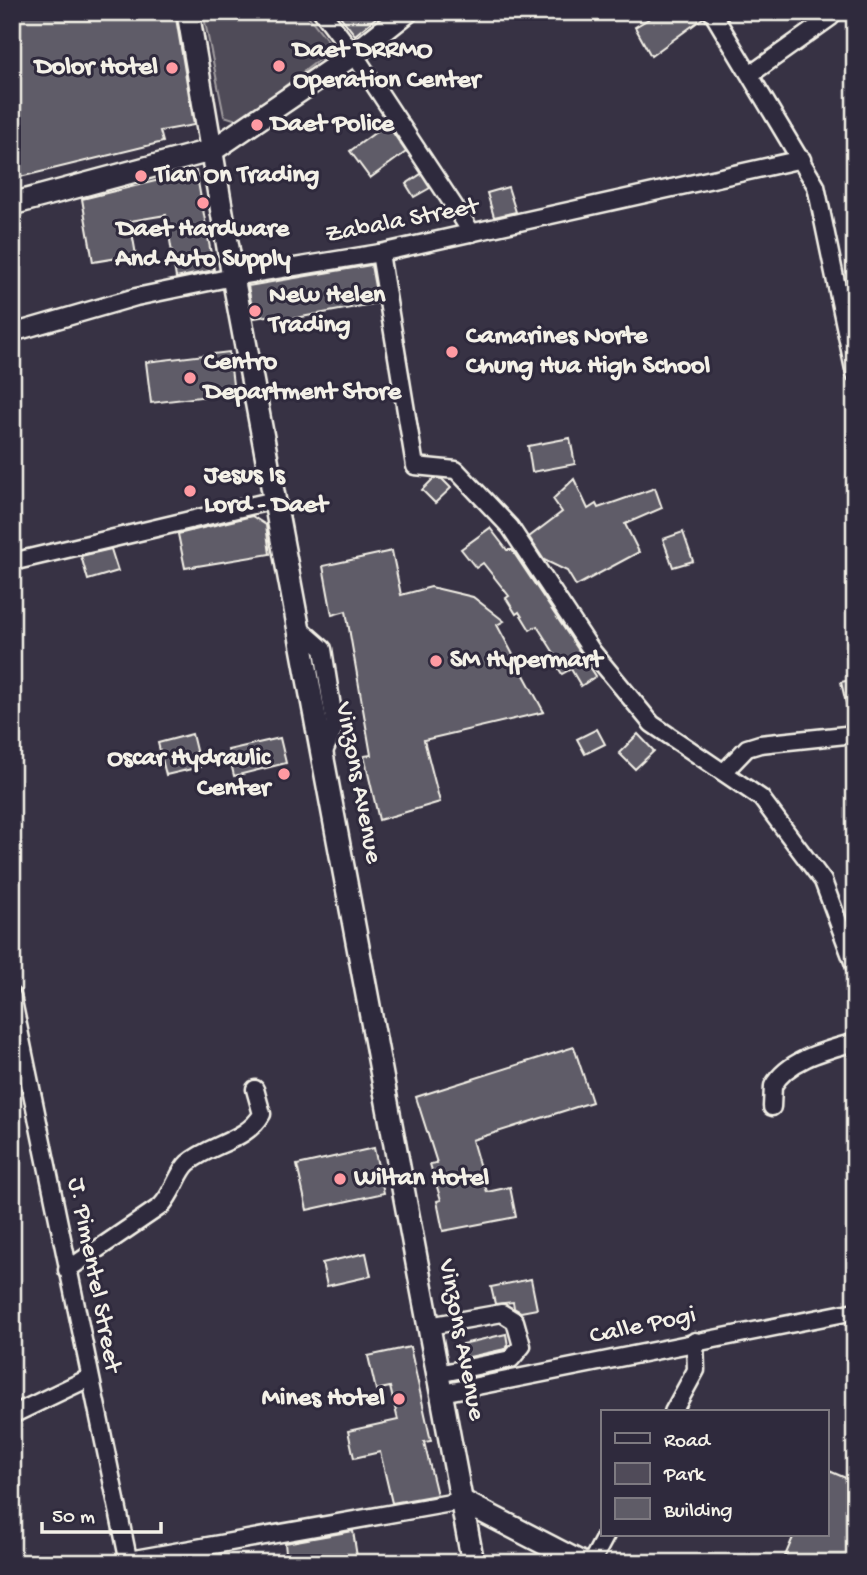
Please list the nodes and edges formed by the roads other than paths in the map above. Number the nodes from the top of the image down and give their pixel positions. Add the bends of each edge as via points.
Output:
1 (188, 12) edge
2 (322, 12) edge
3 (407, 12) edge
4 (712, 12) edge
5 (831, 17) dead end
6 (354, 54) junction
7 (751, 74) junction
8 (213, 150) junction
9 (802, 159) junction
10 (12, 204) edge
11 (472, 233) junction
12 (380, 253) junction
13 (233, 277) junction
14 (12, 333) edge
15 (855, 374) edge
16 (275, 500) junction
17 (12, 562) edge
18 (855, 734) edge
19 (724, 772) junction
20 (855, 967) edge
21 (12, 996) edge
22 (855, 1042) edge
23 (255, 1089) dead end
24 (772, 1107) dead end
25 (67, 1269) junction
26 (855, 1311) edge
27 (429, 1326) junction
28 (695, 1341) junction
29 (89, 1378) junction
30 (440, 1384) junction
31 (674, 1410) edge
32 (12, 1415) edge
33 (462, 1501) junction
34 (605, 1536) edge
35 (129, 1561) edge
36 (473, 1563) edge
37 (582, 1563) edge
38 (590, 1563) edge

1 - 8 main road, Vinzons Avenue
2 - 6 street
3 - 6 main road
4 - 7 street
5 - 7 street
6 - 8 main road
6 - 11 street
7 - 9 street
8 - 10 main road
8 - 13 main road, Vinzons Avenue
9 - 11 street, Zabala Street
9 - 15 street via 816,186
11 - 12 street, Zabala Street
12 - 13 street, Zabala Street
12 - 19 street via 415,466 456,470 510,527 592,651 652,724
13 - 14 street, Zabala Street via 136,297
13 - 16 main road, Vinzons Avenue
16 - 17 street
16 - 27 main road, Vinzons Avenue
18 - 19 street via 760,744 747,748
19 - 20 street via 761,798 822,881
21 - 25 street, J. Pimentel Street
22 - 24 street via 792,1066 773,1086
23 - 25 street via 262,1114 256,1126 188,1163 161,1206
25 - 29 street, J. Pimentel Street
26 - 28 street, Calle Pogi
27 - 30 main road, Vinzons Avenue
27 - 30 street via 502,1313 516,1321 522,1346 511,1359
28 - 30 street, Calle Pogi
28 - 31 street via 696,1370
29 - 32 street
29 - 35 street, J. Pimentel Street
30 - 33 main road, Vinzons Avenue
33 - 35 street
33 - 36 main road, Vinzons Avenue
33 - 37 main road
34 - 38 street

